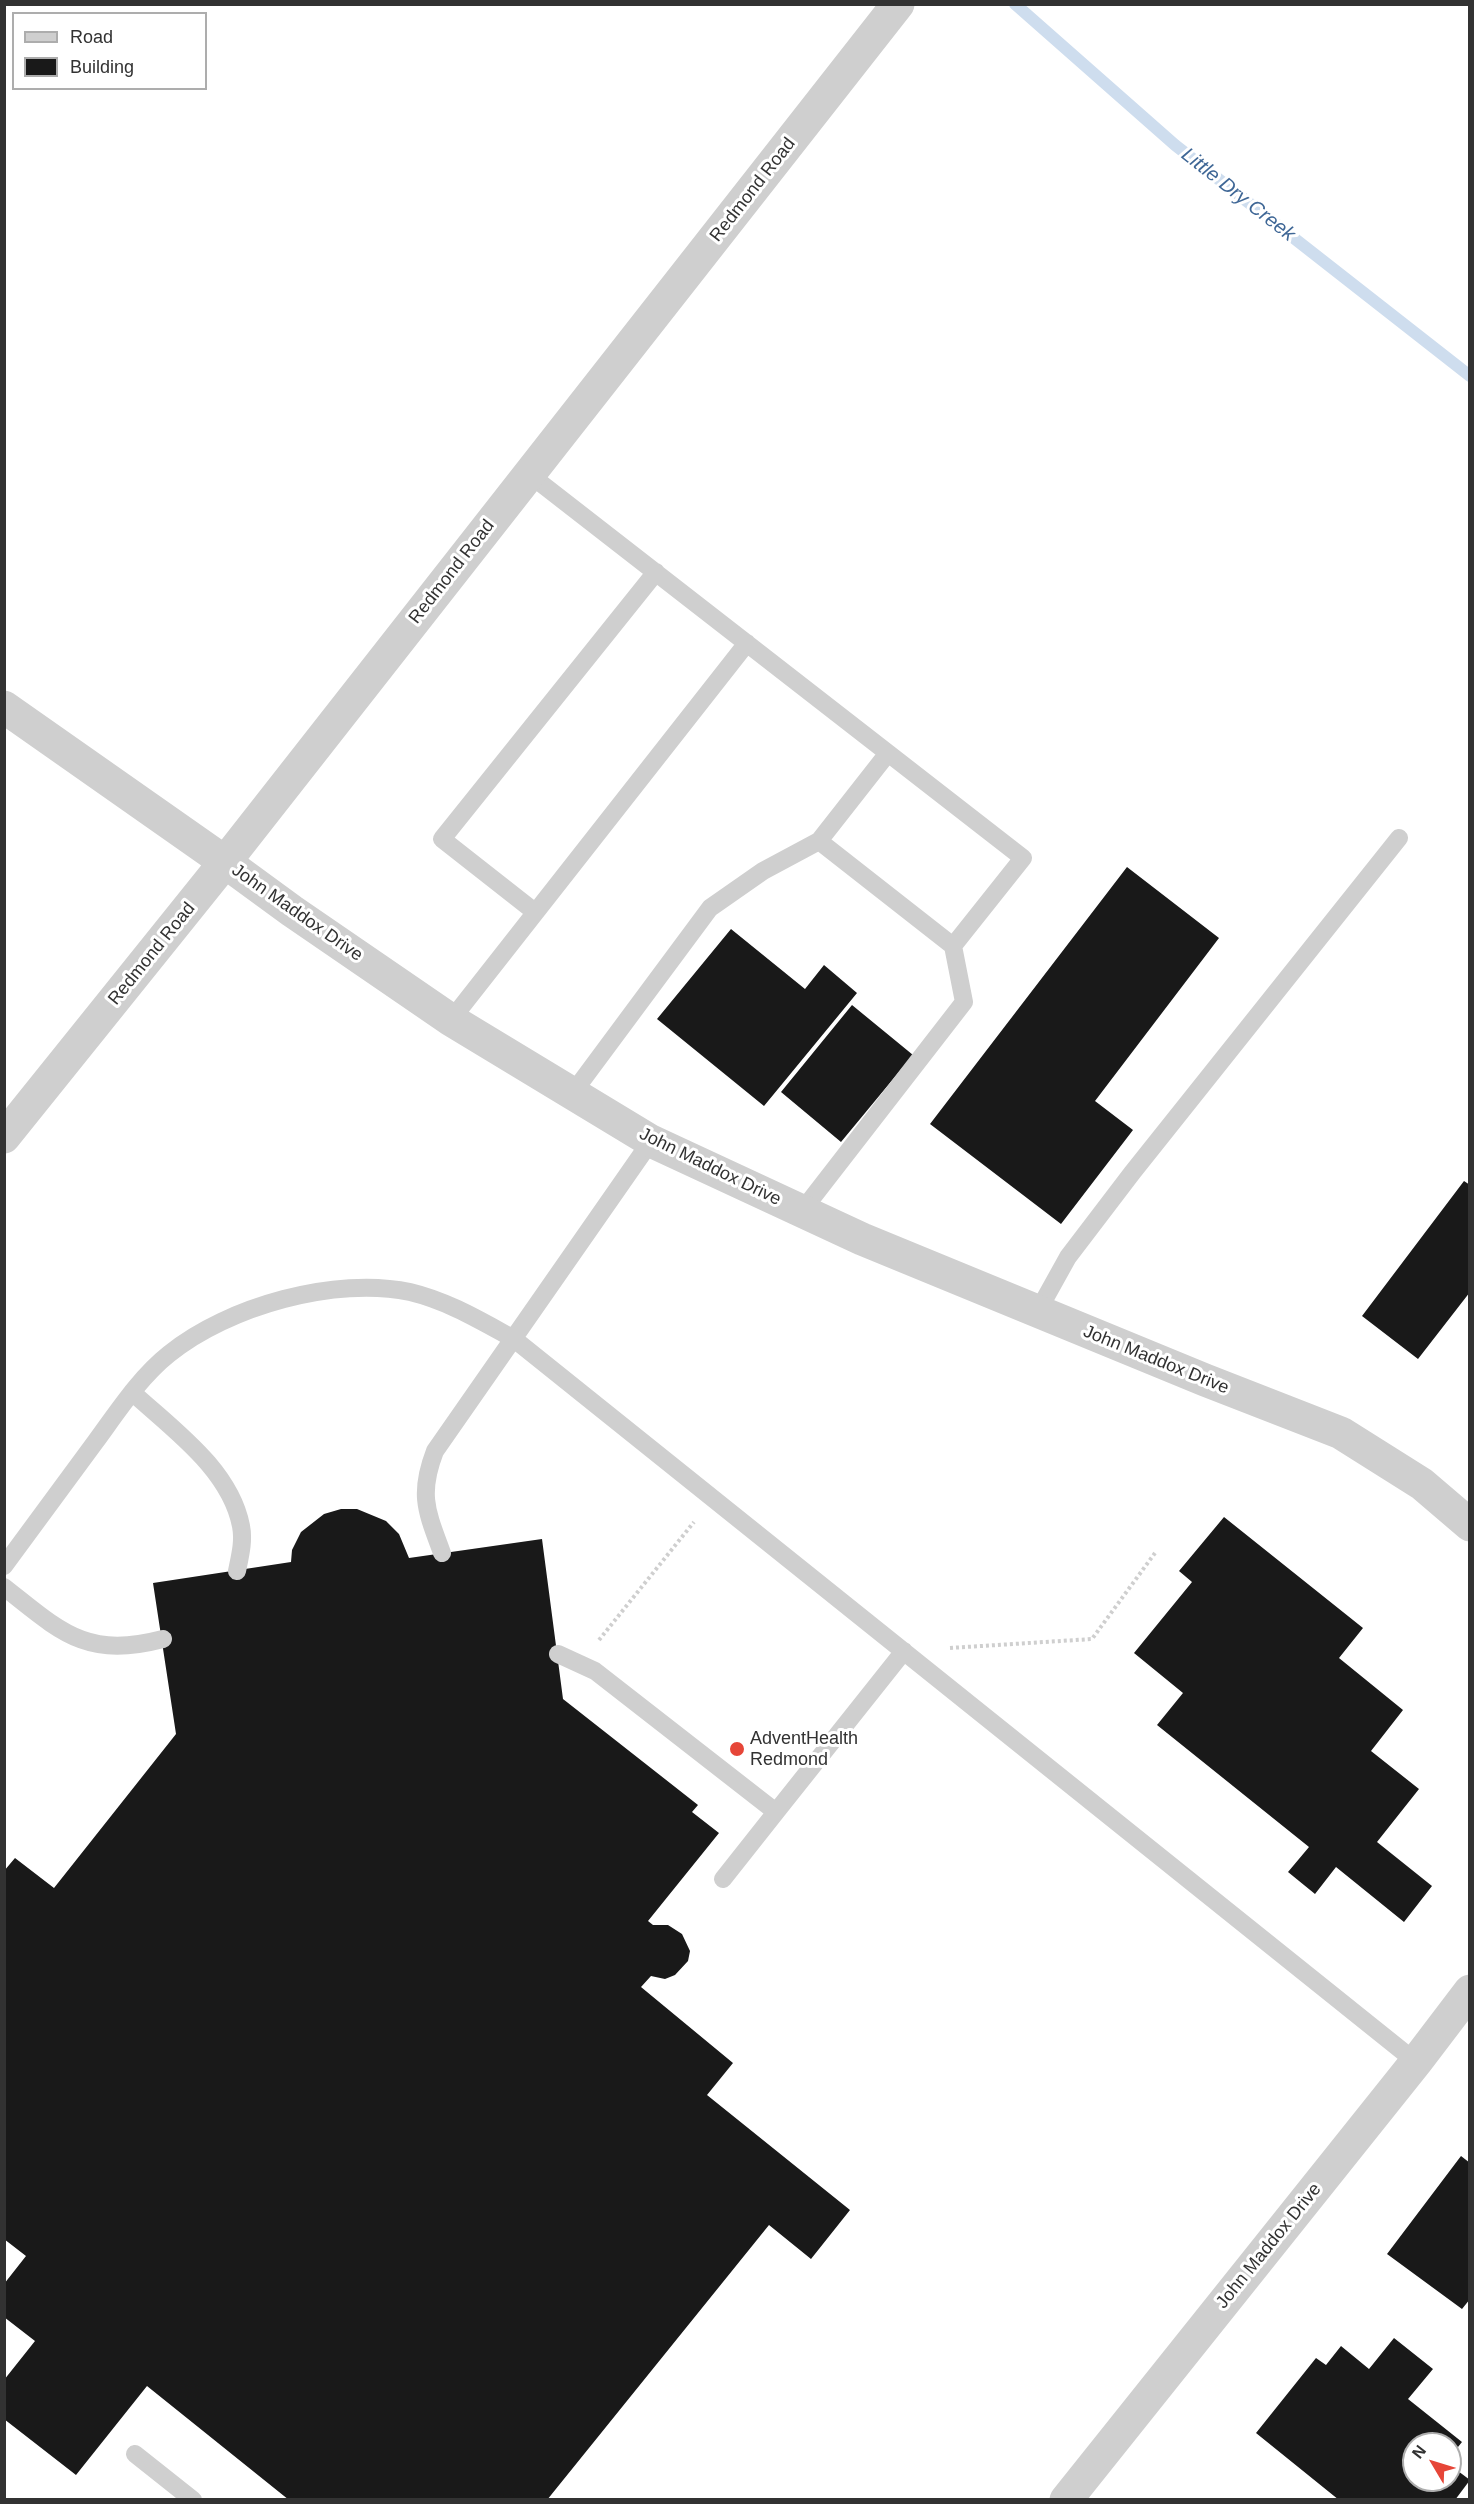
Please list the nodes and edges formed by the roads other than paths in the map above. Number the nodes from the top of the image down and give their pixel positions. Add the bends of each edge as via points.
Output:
1 (898, 4) edge
2 (530, 474) junction
3 (656, 572) junction
4 (747, 644) junction
5 (4, 707) edge
6 (888, 753) junction
7 (1399, 838) dead end
8 (819, 841) junction
9 (225, 862) junction
10 (535, 912) junction
11 (953, 946) junction
12 (451, 1020) junction
13 (572, 1094) junction
14 (4, 1137) edge
15 (651, 1141) junction
16 (802, 1211) junction
17 (1038, 1311) junction
18 (514, 1339) junction
19 (132, 1392) junction
20 (1470, 1525) edge
21 (442, 1553) dead end
22 (4, 1566) edge
23 (237, 1571) dead end
24 (4, 1587) edge
25 (163, 1640) dead end
26 (904, 1651) junction
27 (558, 1654) dead end
28 (776, 1812) junction
29 (723, 1880) dead end
30 (1470, 1991) edge
31 (1416, 2062) junction
32 (135, 2454) dead end
33 (193, 2499) edge
34 (1066, 2499) edge

1 - 2 street, Redmond Road
2 - 3 lane
2 - 9 street, Redmond Road
3 - 4 lane
3 - 10 lane via 442,839
4 - 6 lane
4 - 10 lane
5 - 9 street, John Maddox Drive
6 - 8 lane
6 - 11 lane via 1023,858
7 - 17 lane via 1068,1257
8 - 11 lane
8 - 13 lane via 763,871 710,908
9 - 12 street, John Maddox Drive
9 - 14 street, Redmond Road
10 - 12 lane
11 - 16 lane via 964,1002
12 - 13 street, John Maddox Drive
13 - 15 street, John Maddox Drive
15 - 16 street, John Maddox Drive
15 - 18 lane
16 - 17 street, John Maddox Drive
17 - 20 street, John Maddox Drive via 1341,1433 1422,1484
18 - 19 lane via 458,1309 411,1293 380,1288 329,1292 245,1309 169,1354
18 - 21 lane via 450,1427 426,1473 427,1511
18 - 26 lane
19 - 22 lane
19 - 23 lane via 201,1456 231,1498 243,1543
24 - 25 lane via 77,1640 105,1647 139,1646
26 - 28 lane
26 - 31 lane
27 - 28 lane via 596,1671
28 - 29 lane
30 - 31 street, John Maddox Drive
31 - 34 street, John Maddox Drive
32 - 33 lane

